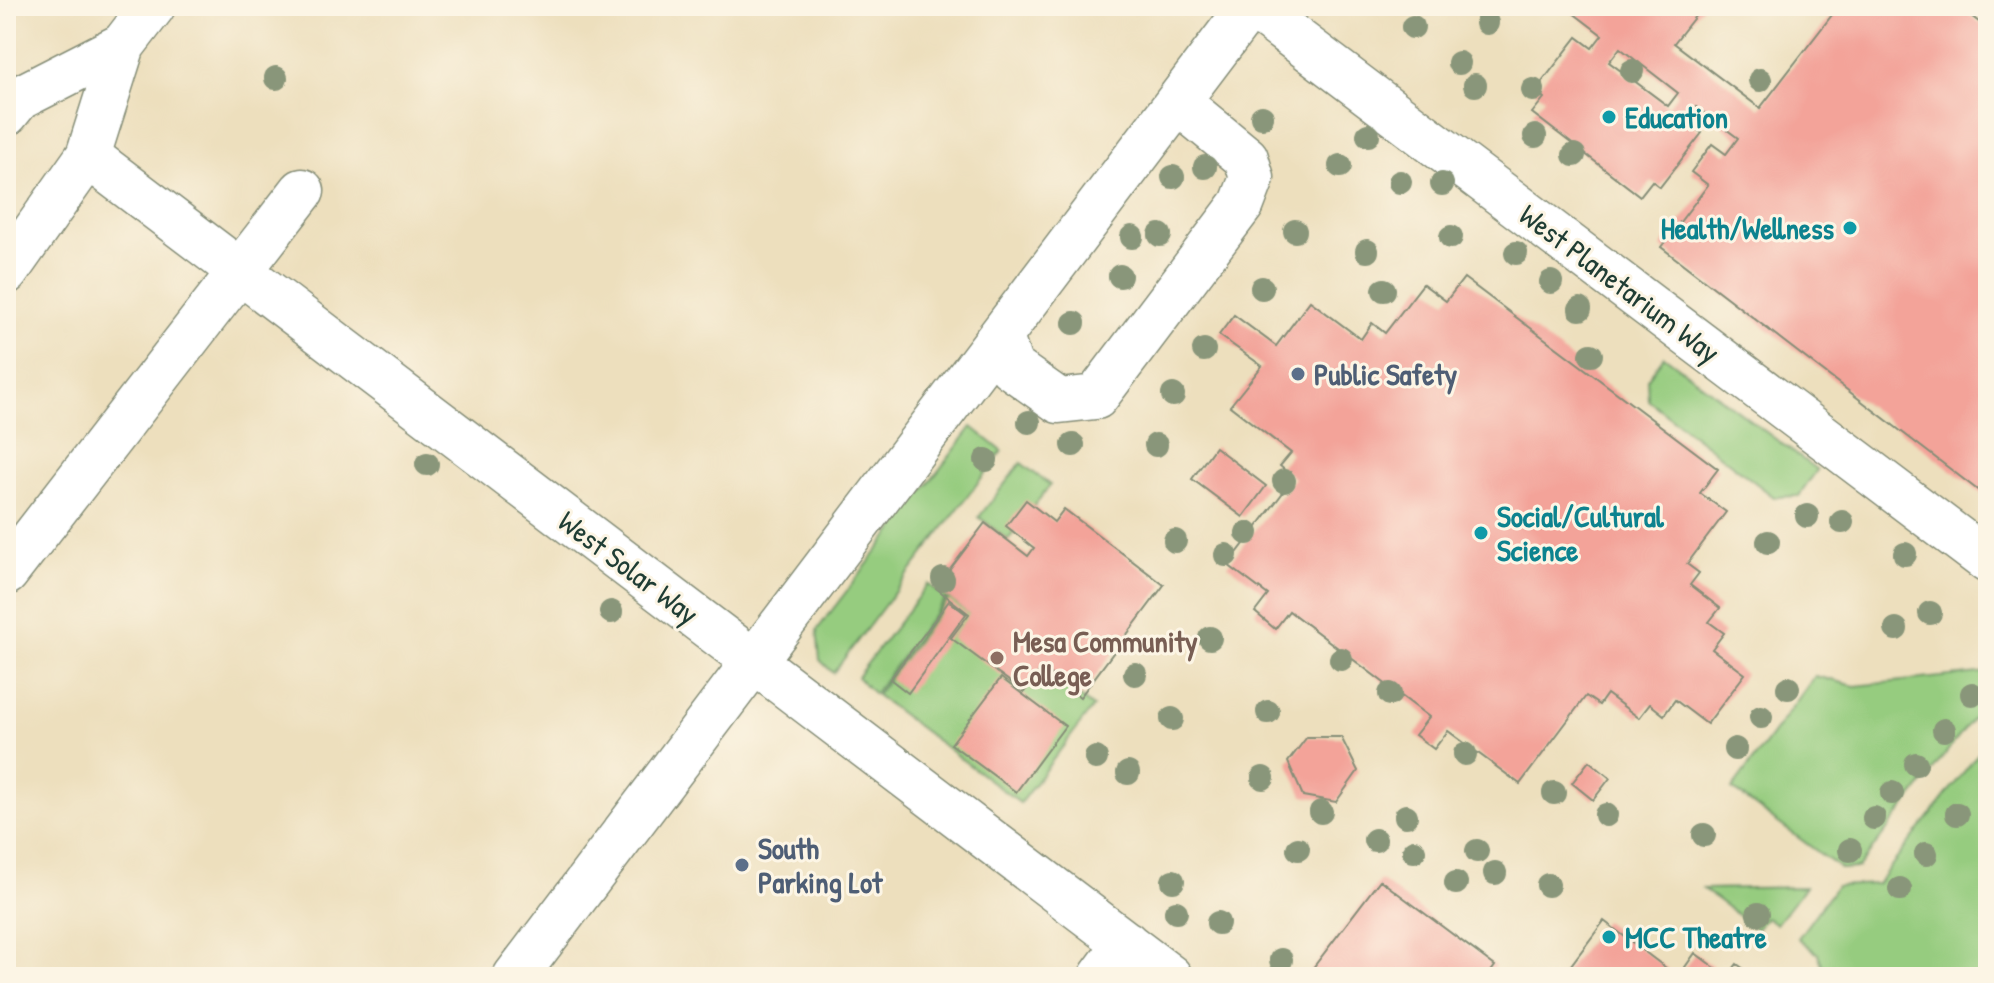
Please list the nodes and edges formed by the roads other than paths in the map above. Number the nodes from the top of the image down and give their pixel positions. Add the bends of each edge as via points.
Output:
1 (153, 6) edge
2 (1251, 6) edge
3 (123, 45) junction
4 (1178, 102) junction
5 (6, 114) edge
6 (88, 156) junction
7 (302, 191) dead end
8 (239, 271) junction
9 (6, 272) edge
10 (1001, 337) junction
11 (1988, 561) edge
12 (6, 573) edge
13 (754, 662) junction
14 (1113, 960) edge
15 (515, 977) edge
16 (1170, 977) edge

1 - 3 main road
2 - 4 main road
2 - 11 main road, West Planetarium Way
3 - 5 main road via 19,98
3 - 6 main road
4 - 10 main road
4 - 10 main road via 1246,158 1252,178 1242,204 1096,397 1059,401 1011,367
6 - 8 main road, West Solar Way
6 - 9 main road
7 - 8 main road
8 - 12 main road
8 - 13 main road, West Solar Way
10 - 13 main road
13 - 14 main road, West Solar Way
13 - 15 main road
14 - 16 main road, West Solar Way

